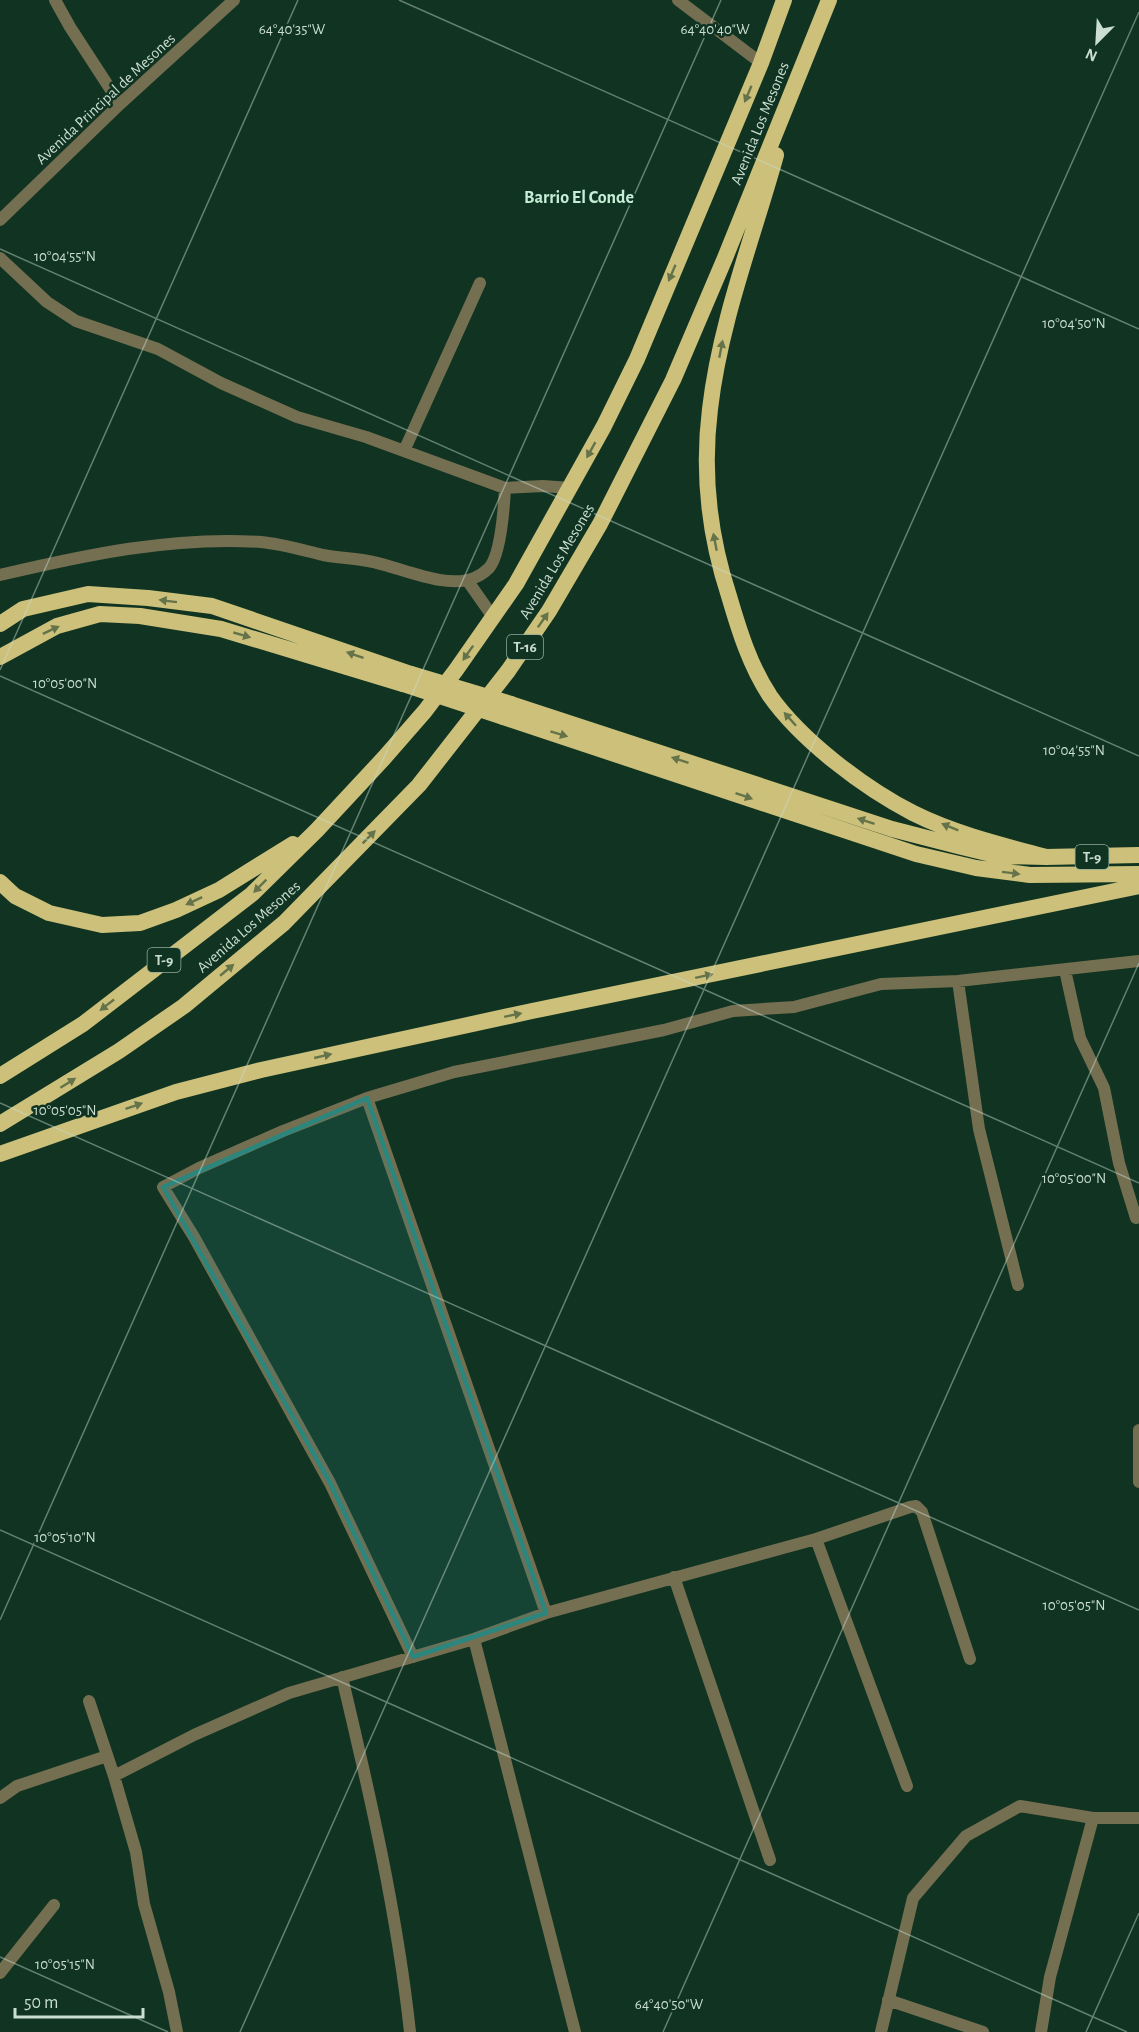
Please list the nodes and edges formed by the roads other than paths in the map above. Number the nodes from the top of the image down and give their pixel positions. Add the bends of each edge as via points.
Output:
1 (55, 0) edge
2 (234, 0) edge
3 (678, 0) edge
4 (784, 0) edge
5 (829, 0) edge
6 (761, 63) junction
7 (800, 71) junction
8 (120, 104) junction
9 (0, 220) edge
10 (0, 258) edge
11 (480, 283) dead end
12 (404, 451) junction
13 (504, 488) junction
14 (570, 488) junction
15 (0, 575) edge
16 (467, 580) junction
17 (493, 617) junction
18 (0, 624) edge
19 (0, 657) edge
20 (407, 679) junction
21 (507, 710) junction
22 (317, 830) junction
23 (1139, 855) edge
24 (1046, 857) junction
25 (1139, 874) edge
26 (0, 882) edge
27 (1139, 886) edge
28 (1139, 961) edge
29 (1065, 970) junction
30 (958, 981) junction
31 (0, 1076) edge
32 (367, 1098) junction
33 (0, 1125) edge
34 (0, 1154) edge
35 (1136, 1218) dead end
36 (1018, 1285) dead end
37 (1139, 1430) edge
38 (1139, 1482) edge
39 (816, 1539) junction
40 (674, 1577) junction
41 (546, 1613) junction
42 (474, 1639) junction
43 (413, 1657) junction
44 (970, 1659) dead end
45 (342, 1677) junction
46 (89, 1701) dead end
47 (107, 1756) junction
48 (114, 1776) junction
49 (907, 1786) dead end
50 (0, 1798) edge
51 (1093, 1818) junction
52 (1139, 1818) edge
53 (770, 1860) dead end
54 (54, 1905) dead end
55 (0, 1973) edge
56 (888, 2000) junction
57 (177, 2032) edge
58 (410, 2032) edge
59 (575, 2032) edge
60 (881, 2032) edge
61 (983, 2032) edge
62 (1041, 2032) edge

1 - 8 street
2 - 8 street, Avenida Principal de Mesones
3 - 6 street
4 - 6 highway, Avenida Los Mesones / T-16
5 - 7 highway, Avenida Los Mesones / T-16
6 -> 14 highway, Avenida Los Mesones / T-16 via 637,359
24 -> 7 highway via 971,836 913,813 838,763 805,736 770,695 743,642 729,598 707,501 710,407 730,313
33 -> 7 highway, Avenida Los Mesones / T-16 via 184,1006 284,923 419,785 508,671 600,524 673,380
8 - 9 street, Avenida Principal de Mesones
10 - 12 street via 47,302 76,321 158,349 297,417
11 - 12 street
12 - 13 street
13 - 14 street
13 - 16 street via 502,526 493,560 483,573
14 - 17 highway, Avenida Los Mesones / T-16
15 - 16 street via 132,548 240,542 284,545 388,565 446,582
16 - 17 street
17 -> 22 highway, Avenida Los Mesones / T-16 via 425,711
20 -> 18 highway via 212,606 88,594 23,609
19 -> 20 highway via 57,626 100,614 140,616 221,629
20 - 21 highway, bridge
24 -> 21 highway via 999,856 892,829
21 -> 25 highway via 916,854 1030,875
22 -> 26 highway via 219,890 140,923 102,925 49,913 15,896
22 -> 31 highway, Avenida Los Mesones / T-9 via 252,894 83,1024
23 - 24 highway, T-9
34 -> 27 highway via 176,1092 261,1070
28 - 29 street
29 - 30 street
29 - 35 street via 1080,1038 1104,1088 1119,1163
30 - 32 street via 881,984 794,1007 733,1011 664,1030 454,1072
30 - 36 street via 979,1128
32 - 41 street
32 - 43 street via 283,1131 164,1187 330,1483
37 - 38 street
39 - 40 street
39 - 44 street via 916,1506 922,1512
39 - 49 street
40 - 41 street
40 - 53 street
41 - 42 street
42 - 43 street
42 - 59 street
43 - 45 street
45 - 48 street via 289,1693
45 - 58 street via 372,1800 400,1950
46 - 47 street
47 - 48 street
47 - 50 street via 18,1786
48 - 57 street via 136,1852 144,1904
51 - 52 street
51 - 56 street via 1020,1806 966,1836 913,1898
51 - 62 street via 1050,1977
54 - 55 street
56 - 60 street
56 - 61 street

